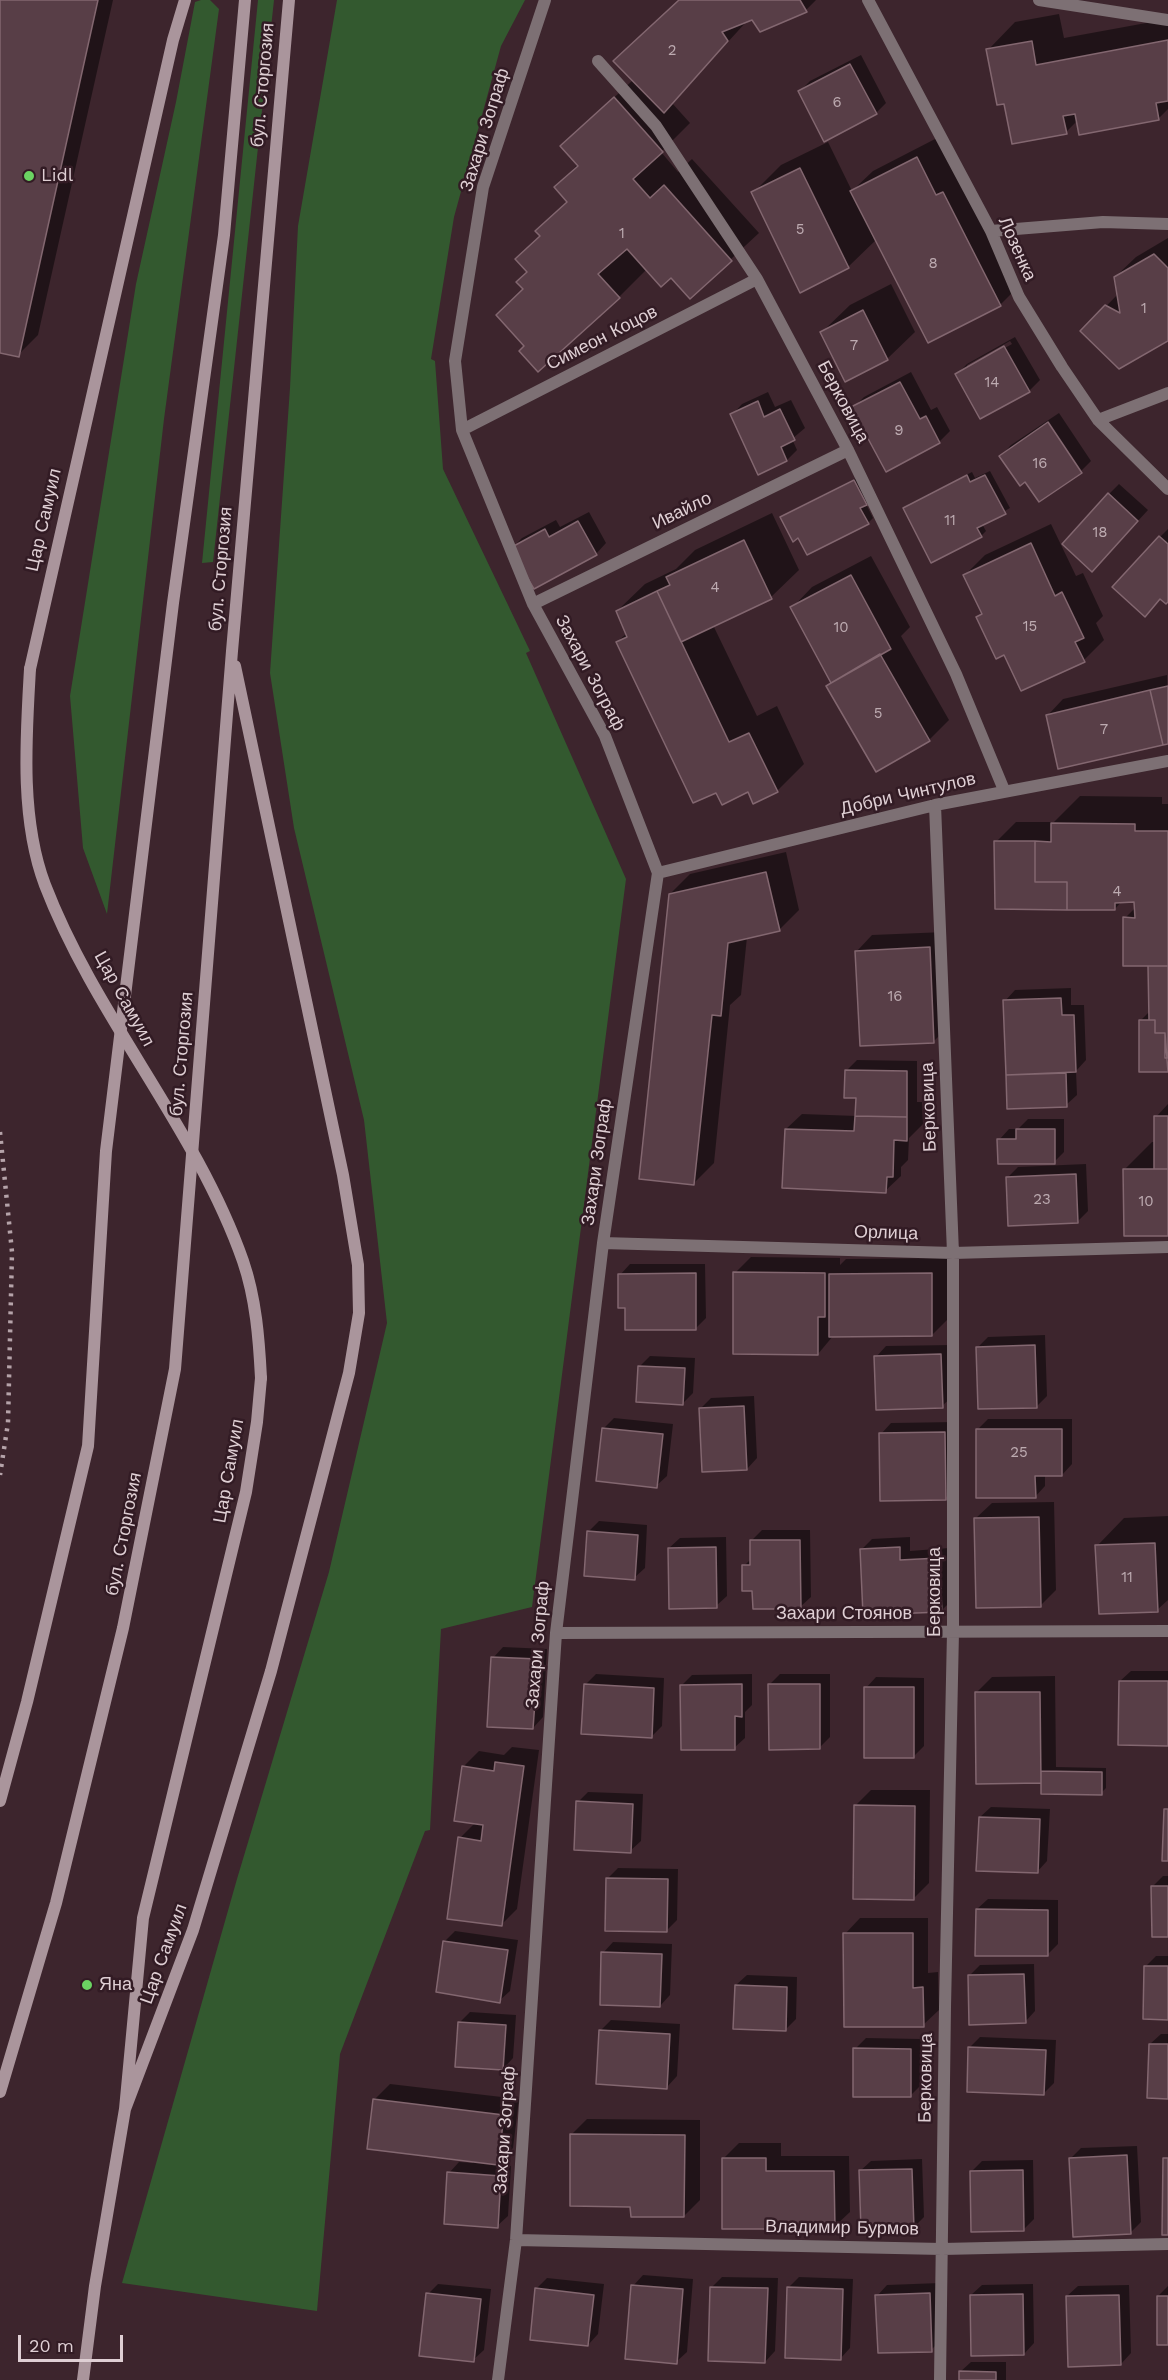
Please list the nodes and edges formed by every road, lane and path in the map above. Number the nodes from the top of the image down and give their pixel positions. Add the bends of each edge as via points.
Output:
1 (185, 0) edge
2 (245, 0) edge
3 (289, 0) edge
4 (545, 0) edge
5 (868, 0) edge
6 (1039, 0) edge
7 (1168, 20) edge
8 (598, 61) dead end
9 (1168, 224) edge
10 (991, 231) junction
11 (758, 279) junction
12 (1168, 393) edge
13 (1098, 420) junction
14 (462, 430) junction
15 (848, 450) junction
16 (1168, 489) edge
17 (533, 604) junction
18 (232, 651) junction
19 (1168, 761) edge
20 (1004, 790) junction
21 (935, 804) junction
22 (658, 873) junction
23 (603, 1243) junction
24 (1168, 1247) edge
25 (953, 1253) junction
26 (1168, 1631) edge
27 (953, 1632) junction
28 (555, 1633) junction
29 (0, 1801) edge
30 (0, 2092) edge
31 (125, 2109) junction
32 (516, 2240) junction
33 (1168, 2244) edge
34 (942, 2248) junction
35 (83, 2380) edge
36 (498, 2380) edge
37 (940, 2380) edge

1 - 31 street, Цар Самуил, bridge via 30,669 26,741 34,839 45,883 107,1009 206,1176 227,1220 254,1301 261,1378 246,1492 143,1918
2 - 29 street, бул. Сторгозия via 224,235 173,603 106,1151 88,1446
3 - 18 street, бул. Сторгозия
4 - 14 street, Захари Зограф via 483,187 455,362
5 - 10 street, Лозенка
6 - 7 street
8 - 11 street, Берковица via 656,126
9 - 10 street via 1103,222
10 - 13 street, Лозенка via 1019,297
11 - 14 street, Симеон Коцов
11 - 15 street, Берковица
12 - 13 street
13 - 16 street, Лозенка
14 - 17 street, Захари Зограф
15 - 17 street, Ивайло
15 - 20 street, Берковица via 957,674
17 - 22 street, Захари Зограф via 605,736
18 - 30 street, бул. Сторгозия via 175,1370 118,1650 56,1903
18 - 31 street, Цар Самуил via 343,1175 358,1265 359,1313 349,1373 271,1671 193,1930
19 - 20 street, Добри Чинтулов
20 - 21 street, Добри Чинтулов
21 - 22 street, Добри Чинтулов
21 - 25 street, Берковица
22 - 23 street, Захари Зограф
23 - 25 street, Орлица
23 - 28 street, Захари Зограф
24 - 25 street, Орлица
25 - 27 street, Берковица
26 - 27 street, Захари Стоянов
27 - 28 street, Захари Стоянов
27 - 34 street, Берковица
28 - 32 street, Захари Зограф
31 - 35 street, Цар Самуил
32 - 34 street, Владимир Бурмов
32 - 36 street, Захари Зограф
33 - 34 street, Владимир Бурмов
34 - 37 street, Берковица

